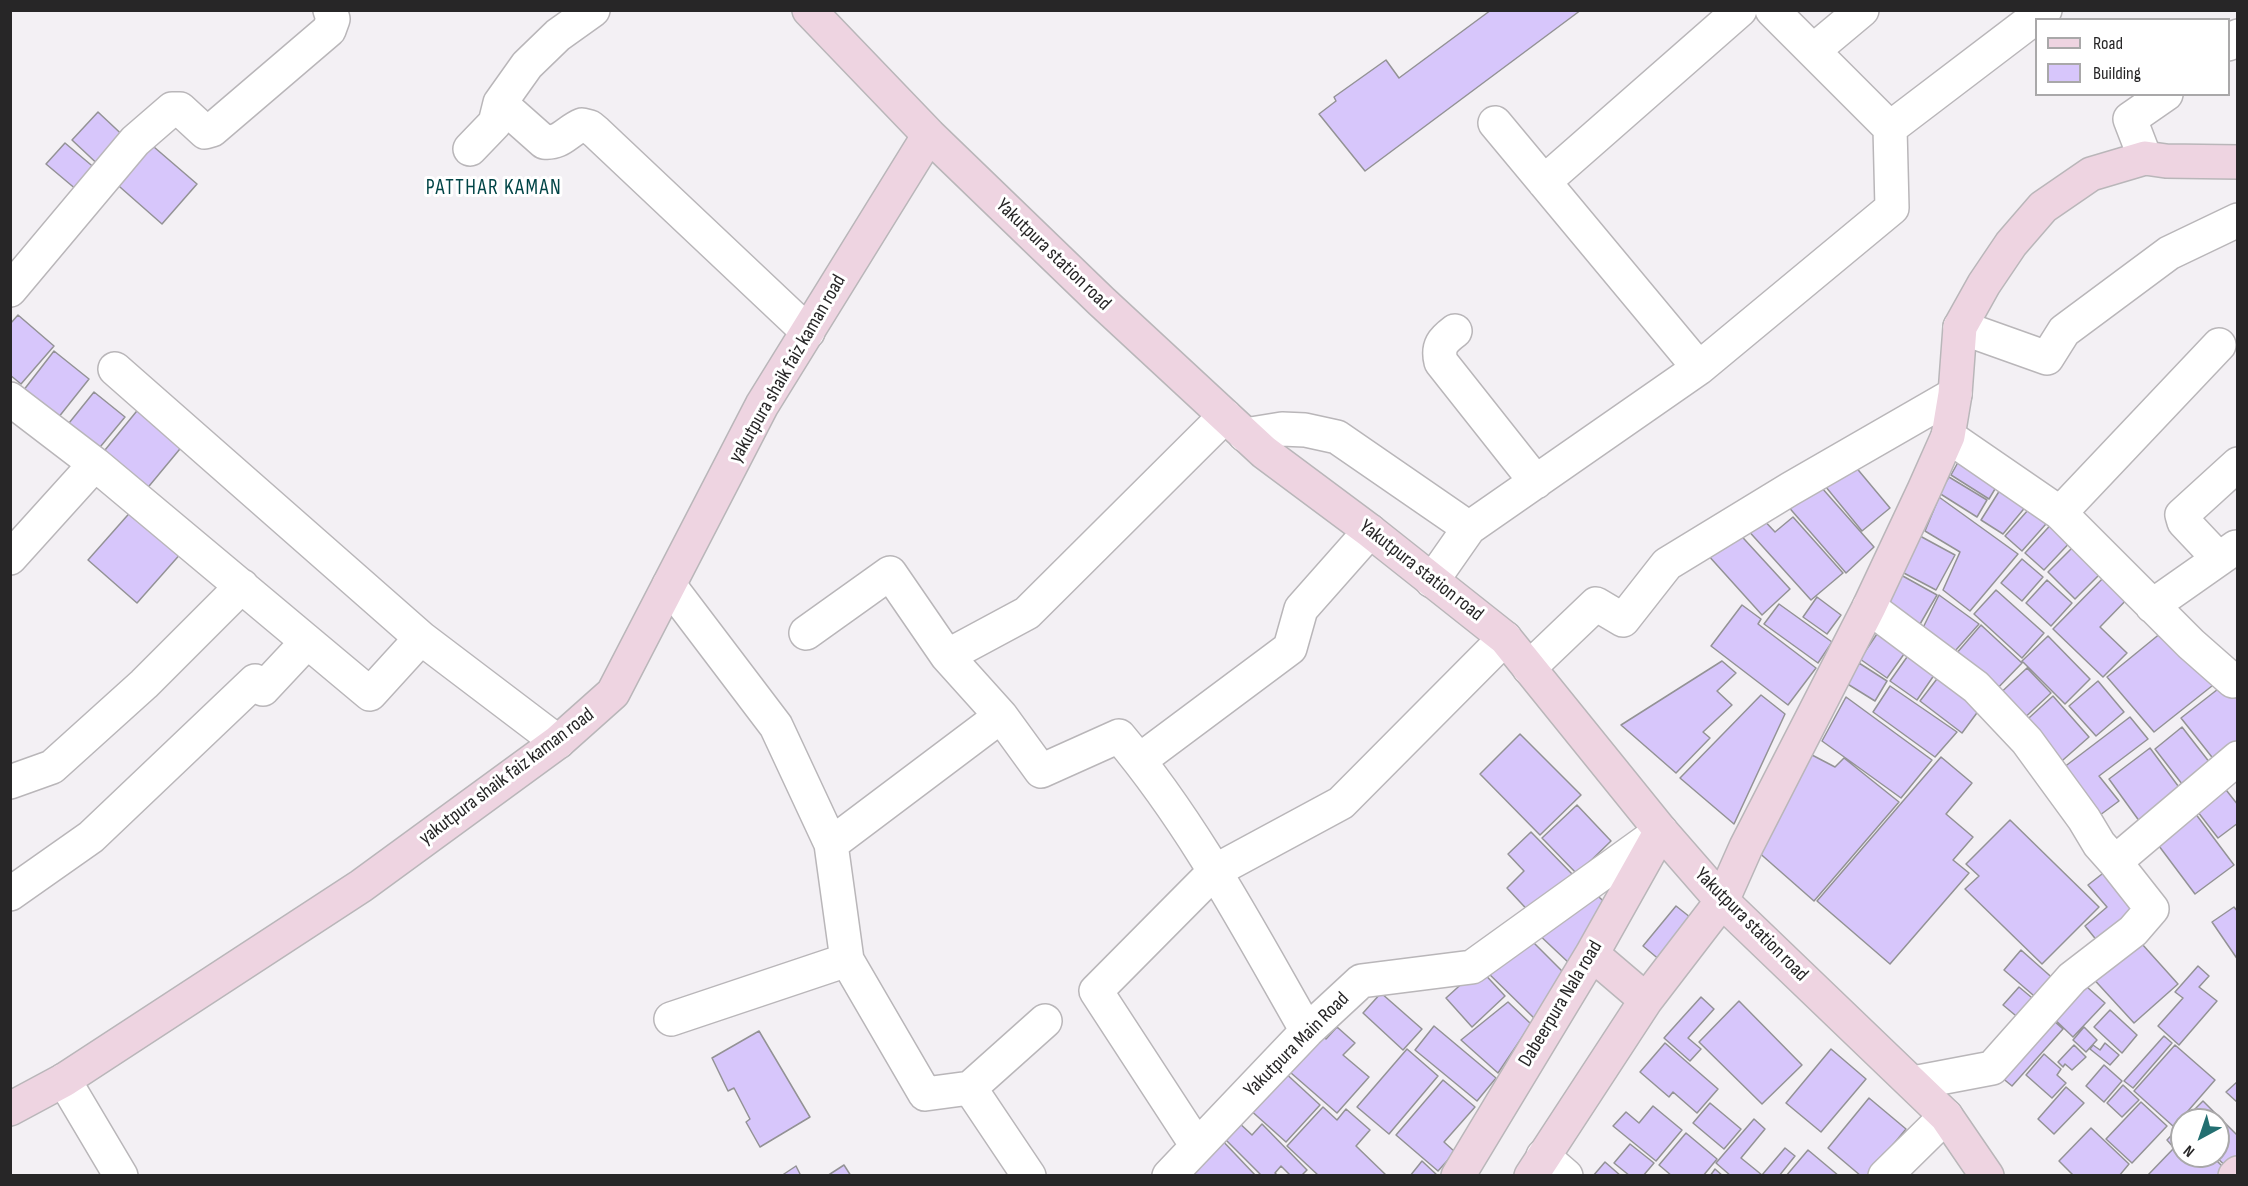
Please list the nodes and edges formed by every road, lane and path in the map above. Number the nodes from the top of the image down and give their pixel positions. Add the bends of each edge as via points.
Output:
1 (330, 10) edge
2 (592, 10) edge
3 (1740, 10) edge
4 (1772, 10) edge
5 (1862, 10) edge
6 (2045, 10) edge
7 (820, 14) edge
8 (1813, 51) junction
9 (2163, 96) edge
10 (500, 103) junction
11 (1495, 123) dead end
12 (1890, 128) junction
13 (929, 135) junction
14 (470, 149) dead end
15 (2145, 158) junction
16 (2238, 162) edge
17 (1544, 182) junction
18 (2238, 220) edge
19 (10, 291) edge
20 (1960, 327) junction
21 (1455, 331) dead end
22 (808, 332) junction
23 (2219, 345) dead end
24 (1699, 368) junction
25 (115, 369) dead end
26 (1955, 394) junction
27 (10, 399) edge
28 (1235, 425) junction
29 (1947, 436) junction
30 (95, 464) junction
31 (2238, 464) edge
32 (1536, 482) junction
33 (2060, 513) junction
34 (1469, 528) junction
35 (1370, 531) junction
36 (2228, 552) edge
37 (10, 558) edge
38 (1432, 581) junction
39 (669, 585) junction
40 (242, 586) junction
41 (2152, 606) junction
42 (1869, 607) junction
43 (806, 633) dead end
44 (421, 638) junction
45 (1505, 638) junction
46 (307, 642) junction
47 (946, 656) junction
48 (1529, 668) junction
49 (2236, 682) edge
50 (1002, 716) junction
51 (558, 742) junction
52 (2238, 758) edge
53 (1140, 760) junction
54 (10, 782) edge
55 (1661, 831) junction
56 (831, 844) junction
57 (2115, 862) junction
58 (1215, 871) junction
59 (10, 894) edge
60 (1722, 901) junction
61 (1592, 954) junction
62 (847, 960) junction
63 (1646, 1000) junction
64 (671, 1019) dead end
65 (1045, 1021) dead end
66 (1307, 1031) junction
67 (63, 1080) junction
68 (1913, 1083) junction
69 (970, 1088) junction
70 (11, 1107) edge
71 (1946, 1116) junction
72 (1197, 1146) junction
73 (1546, 1169) edge
74 (121, 1176) edge
75 (1029, 1176) edge
76 (1169, 1176) edge
77 (1458, 1176) edge
78 (1885, 1176) edge
79 (1987, 1176) edge

1 - 19 street via 333,19 329,30 212,130 204,132 180,109 164,115 135,141
2 - 10 street via 527,65
3 - 17 street
4 - 8 street
5 - 8 street
6 - 12 street
7 - 13 street, Yakutpura station road
8 - 12 street
9 - 15 street via 2130,119
10 - 14 street via 495,123
10 - 22 street via 544,142 559,141 582,125 590,127
11 - 17 street
12 - 24 street via 1892,208
13 - 22 street, yakutpura shaik faiz kaman road
13 - 28 street, Yakutpura station road
15 - 16 street
15 - 20 street via 2091,174 2043,207 2011,244
17 - 24 street
18 - 20 street via 2169,253 2064,331 2047,358
20 - 26 street
21 - 32 street via 1442,341 1441,362
22 - 39 street, yakutpura shaik faiz kaman road via 762,405
23 - 33 street
24 - 32 street
25 - 44 street
26 - 29 street
26 - 48 street via 1667,564 1623,620 1596,604
27 - 30 street
28 - 34 street via 1305,430 1337,437
28 - 35 street, Yakutpura station road via 1264,452
28 - 47 street via 1027,613
29 - 33 street
29 - 42 street
30 - 37 street
30 - 40 street
31 - 36 street via 2182,515 2184,522
32 - 34 street
33 - 41 street
34 - 38 street
35 - 38 street, Yakutpura station road
35 - 53 street via 1301,609 1290,648
36 - 41 street
38 - 45 street, Yakutpura station road
39 - 51 street, yakutpura shaik faiz kaman road via 613,693
39 - 56 street via 776,726
40 - 46 street
40 - 54 street via 144,684 52,767
41 - 49 street
42 - 57 street via 1976,687 2027,741
42 - 60 street
43 - 47 street via 890,573
44 - 46 street via 370,694
44 - 51 street
45 - 48 street, Yakutpura station road
45 - 58 street via 1341,802
46 - 59 street via 263,689 255,681 92,837
47 - 50 street
48 - 55 street, Yakutpura station road
50 - 53 street via 1041,771 1119,736
50 - 56 street
51 - 67 street, yakutpura shaik faiz kaman road via 361,886
52 - 57 street
53 - 58 street
55 - 60 street, Yakutpura station road
55 - 61 street, Dabeerpura Nala road
55 - 66 street, Yakutpura Main Road via 1472,967 1361,981
56 - 62 street
57 - 68 street via 2152,909 2133,931 2072,978 1992,1068
58 - 66 street
58 - 72 street via 1096,991
60 - 63 street
60 - 68 street, Yakutpura station road
61 - 63 street
61 - 77 street, Dabeerpura Nala road
62 - 64 street
62 - 69 street via 925,1094
63 - 73 street
65 - 69 street
66 - 72 street, Yakutpura Main Road
67 - 70 street, yakutpura shaik faiz kaman road
67 - 74 street
68 - 71 street, Yakutpura station road
69 - 75 street
71 - 78 street
71 - 79 street, Yakutpura station road
72 - 76 street, Yakutpura Main Road

